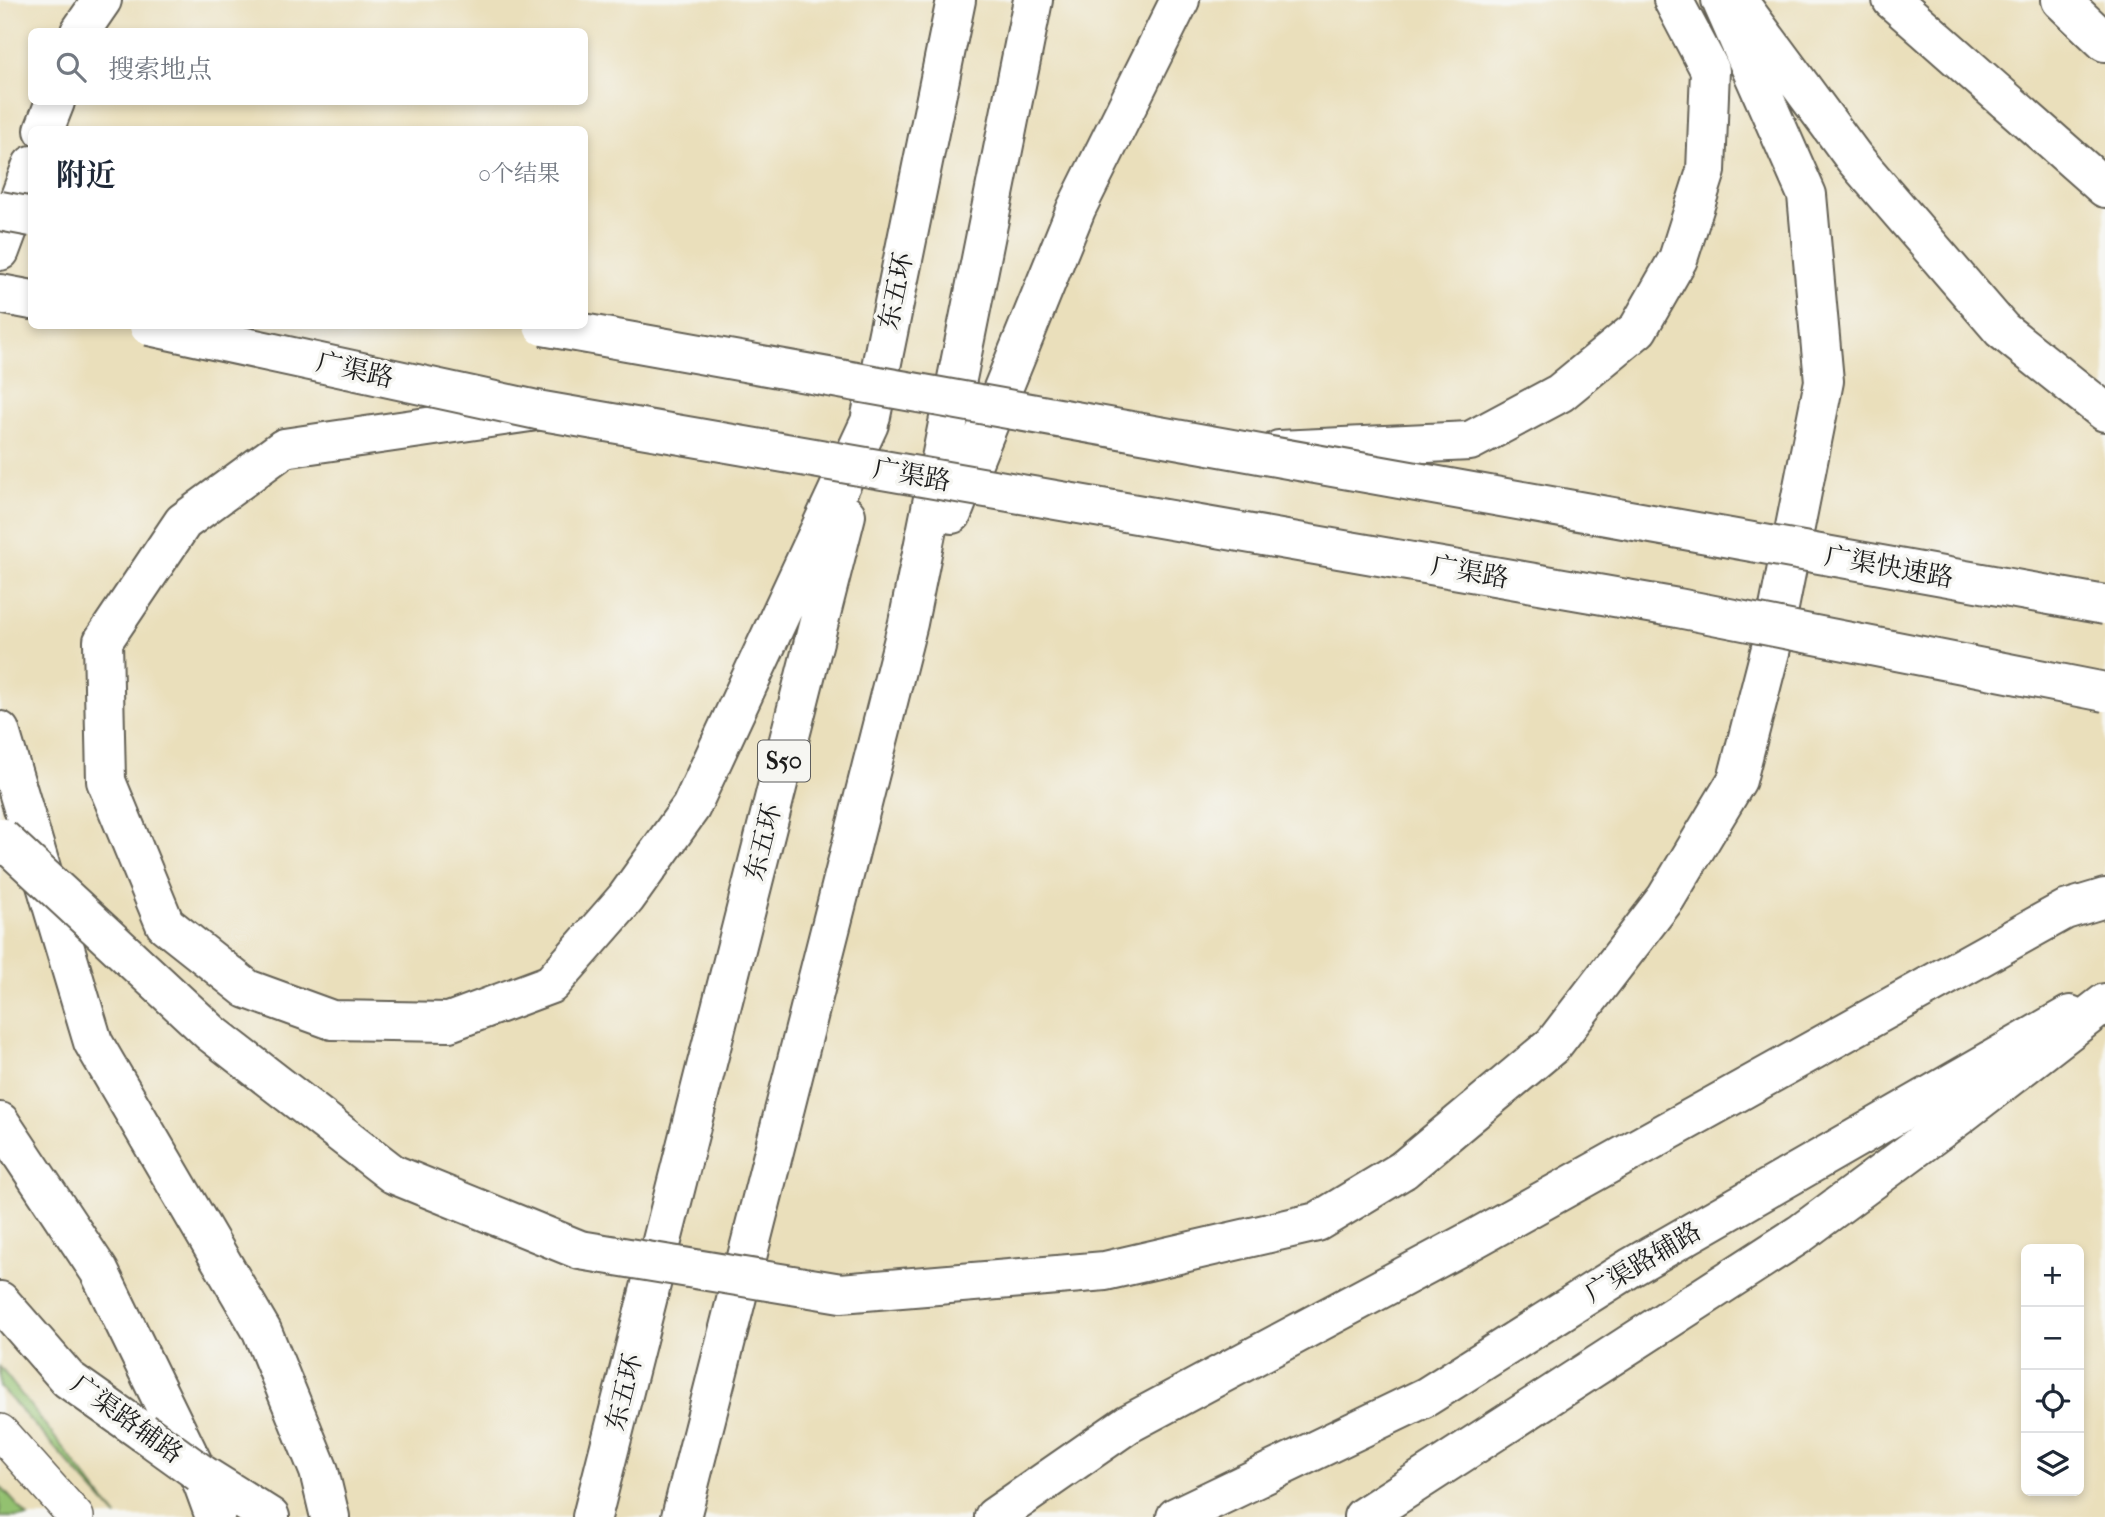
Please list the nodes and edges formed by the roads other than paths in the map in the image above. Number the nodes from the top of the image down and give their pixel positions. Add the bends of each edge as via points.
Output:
1 (102, 0) edge
2 (956, 0) edge
3 (1033, 0) edge
4 (1180, 0) edge
5 (1673, 0) edge
6 (1721, 0) edge
7 (1737, 0) edge
8 (1892, 0) edge
9 (2061, 0) edge
10 (83, 28) edge
11 (2105, 42) edge
12 (54, 105) edge
13 (46, 126) edge
14 (28, 176) edge
15 (2105, 188) edge
16 (0, 211) edge
17 (28, 216) edge
18 (0, 251) edge
19 (0, 294) edge
20 (28, 299) edge
21 (163, 329) edge
22 (559, 329) edge
23 (537, 411) junction
24 (2105, 412) edge
25 (869, 424) junction
26 (1239, 451) junction
27 (2105, 605) edge
28 (908, 623) junction
29 (2105, 692) edge
30 (0, 731) edge
31 (0, 837) edge
32 (2105, 898) edge
33 (2105, 995) edge
34 (2105, 1003) edge
35 (0, 1122) edge
36 (0, 1301) edge
37 (0, 1432) edge
38 (76, 1517) edge
39 (215, 1517) edge
40 (270, 1517) edge
41 (330, 1517) edge
42 (592, 1517) edge
43 (681, 1517) edge
44 (994, 1517) edge
45 (1176, 1517) edge
46 (1363, 1517) edge

1 - 10 main road
2 - 25 main road, 东五环 / S50
3 - 28 main road
4 - 28 main road via 1076,209
5 - 26 main road, bridge via 1710,70 1706,171 1678,259 1638,329 1559,393 1470,441
6 - 31 main road, bridge via 1807,195 1824,382 1771,648 1737,780 1666,898 1553,1045 1402,1170 1317,1222 1105,1271 841,1293 580,1250 393,1174 211,1033
7 - 24 main road via 1854,158 2002,330
8 - 15 main road
9 - 11 main road
12 - 13 main road
14 - 18 main road
16 - 17 main road, bridge
19 - 20 main road
21 - 23 main road, 广渠路, bridge
22 - 26 main road, bridge
23 - 25 main road via 284,448 183,522 103,641 106,781 165,924 247,989 332,1020 449,1022 551,984 626,898 691,807
23 - 29 main road, 广渠路, bridge via 1678,608
25 - 42 main road, 东五环 / S50
26 - 27 main road, 广渠快速路, bridge
28 - 43 main road
30 - 41 main road via 93,1042 262,1331 319,1471
32 - 44 main road via 2065,910 1476,1238 1128,1424
33 - 45 main road, 广渠路辅路 via 1630,1268 1426,1397
34 - 46 main road via 1800,1234
35 - 39 main road via 99,1271
36 - 40 main road, 广渠路辅路, bridge via 68,1378
37 - 38 street

